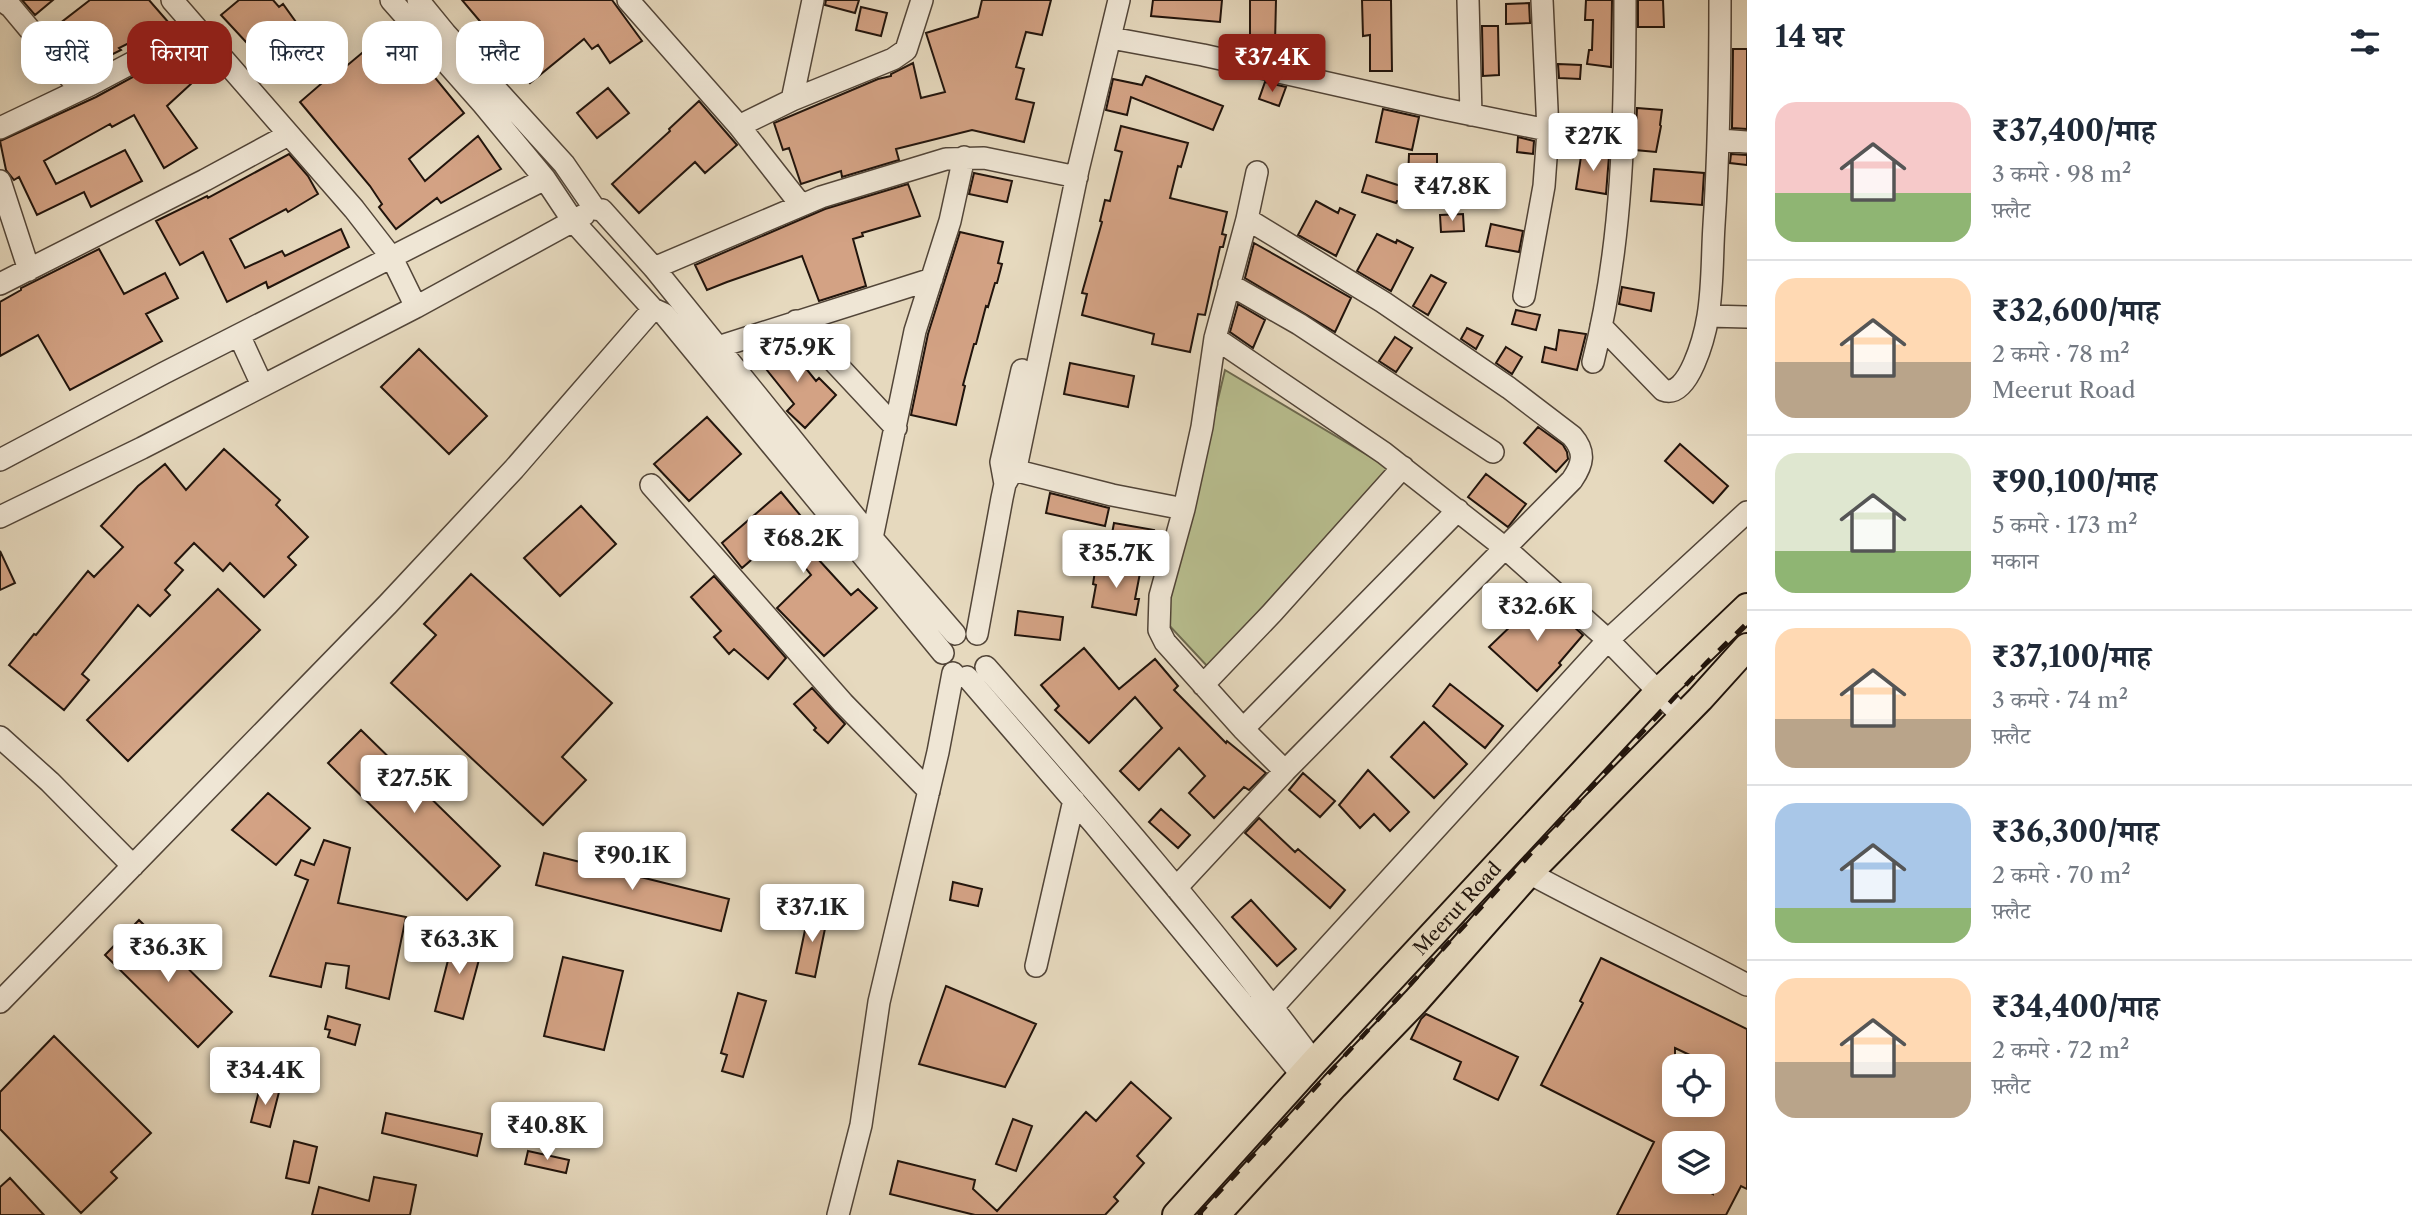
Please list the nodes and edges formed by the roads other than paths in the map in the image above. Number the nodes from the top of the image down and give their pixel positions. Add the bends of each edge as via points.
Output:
1 (1, 0) edge
2 (172, 0) edge
3 (391, 0) edge
4 (418, 0) edge
5 (628, 0) edge
6 (813, 0) edge
7 (922, 0) edge
8 (1106, 0) edge
9 (1119, 0) edge
10 (1468, 0) edge
11 (1542, 0) edge
12 (1625, 0) edge
13 (1720, 0) edge
14 (189, 21) edge
15 (1111, 38) junction
16 (127, 65) edge
17 (232, 70) edge
18 (90, 85) junction
19 (792, 100) junction
20 (1471, 115) junction
21 (739, 126) junction
22 (0, 128) edge
23 (1548, 131) junction
24 (288, 135) junction
25 (1720, 140) junction
26 (1747, 142) edge
27 (1621, 145) junction
28 (964, 158) junction
29 (1257, 172) dead end
30 (1070, 176) junction
31 (545, 179) junction
32 (0, 181) edge
33 (800, 205) junction
34 (595, 209) junction
35 (1247, 219) junction
36 (573, 221) junction
37 (392, 258) junction
38 (654, 268) junction
39 (29, 270) junction
40 (932, 279) junction
41 (0, 284) edge
42 (1229, 284) junction
43 (1524, 296) dead end
44 (415, 307) junction
45 (653, 309) junction
46 (1708, 316) junction
47 (1747, 317) edge
48 (796, 321) junction
49 (1601, 326) junction
50 (239, 335) junction
51 (1215, 338) junction
52 (718, 347) junction
53 (1593, 362) dead end
54 (262, 385) junction
55 (896, 428) junction
56 (1493, 452) dead end
57 (0, 460) edge
58 (1403, 467) junction
59 (1006, 474) junction
60 (651, 485) dead end
61 (1184, 509) junction
62 (1458, 510) junction
63 (1747, 512) edge
64 (0, 517) edge
65 (872, 538) junction
66 (1505, 548) junction
67 (1747, 607) edge
68 (977, 634) junction
69 (955, 635) junction
70 (1608, 640) junction
71 (1747, 647) edge
72 (943, 653) junction
73 (986, 667) junction
74 (960, 675) junction
75 (1203, 685) junction
76 (1657, 693) junction
77 (1682, 716) junction
78 (1243, 729) junction
79 (0, 737) edge
80 (1285, 771) junction
81 (929, 791) junction
82 (1074, 800) junction
83 (133, 866) junction
84 (1529, 873) junction
85 (1176, 888) junction
86 (1036, 966) dead end
87 (1747, 985) edge
88 (0, 1002) edge
89 (1273, 1007) junction
90 (1279, 1032) junction
91 (1308, 1069) junction
92 (1328, 1093) junction
93 (838, 1215) edge
94 (1176, 1215) edge
95 (1216, 1215) edge

1 - 18 street via 72,80
2 - 14 street
3 - 31 street
4 - 34 street via 564,164
5 - 21 street
6 - 19 street
7 - 19 street via 906,50 893,60
8 - 30 street
9 - 15 street
10 - 20 street
11 - 23 street
12 - 27 street
13 - 25 street
15 - 20 street
15 - 30 street
16 - 18 street
17 - 24 street
18 - 22 street
19 - 21 street
20 - 23 street
21 - 33 street
23 - 27 street
23 - 43 street via 1544,186
24 - 37 street
24 - 39 street
25 - 26 street
25 - 46 street
27 - 49 street via 1618,224
28 - 30 street
28 - 33 street via 946,159
28 - 40 street
29 - 35 street
30 - 59 street
31 - 36 street
31 - 37 street
32 - 39 street
33 - 38 street
34 - 36 street
34 - 38 street via 601,210
35 - 42 street
35 - 66 street via 1406,318 1509,388 1580,445 1581,467 1572,480
36 - 44 street
36 - 45 street
37 - 44 street
37 - 50 street
38 - 52 street
39 - 41 street
40 - 48 street
40 - 55 street via 915,331
42 - 51 street
42 - 56 street via 1299,324
44 - 54 street
45 - 72 street via 664,314
45 - 83 street via 514,469 388,604
46 - 47 street
46 - 49 street via 1689,373 1673,392 1663,390
48 - 52 street
48 - 55 street
49 - 53 street
50 - 54 street
50 - 57 street
51 - 58 street
51 - 61 street
52 - 65 street
54 - 64 street
55 - 65 street
58 - 62 street
58 - 75 street
59 - 61 street
59 - 68 street
60 - 81 street via 843,703
61 - 75 street via 1160,596 1159,631
62 - 66 street
62 - 78 street
63 - 70 street
65 - 69 street
66 - 70 street
66 - 80 street
67 - 76 main road, Meerut Road
68 - 69 street
68 - 73 street via 990,652
69 - 72 street
70 - 76 street
70 - 89 street
71 - 77 main road, Meerut Road
72 - 74 street via 944,661
73 - 74 street
73 - 85 street
74 - 81 street
74 - 82 street
75 - 78 street
76 - 77 street
76 - 91 main road, Meerut Road
77 - 84 main road, Meerut Road
78 - 80 street
79 - 83 street
80 - 85 street
81 - 93 street via 880,1002 861,1125
82 - 86 street
82 - 90 street
83 - 88 street
84 - 87 street
84 - 92 main road, Meerut Road
85 - 89 street
89 - 90 street
90 - 91 street
91 - 92 main road
91 - 94 main road, Meerut Road
92 - 95 main road, Meerut Road

